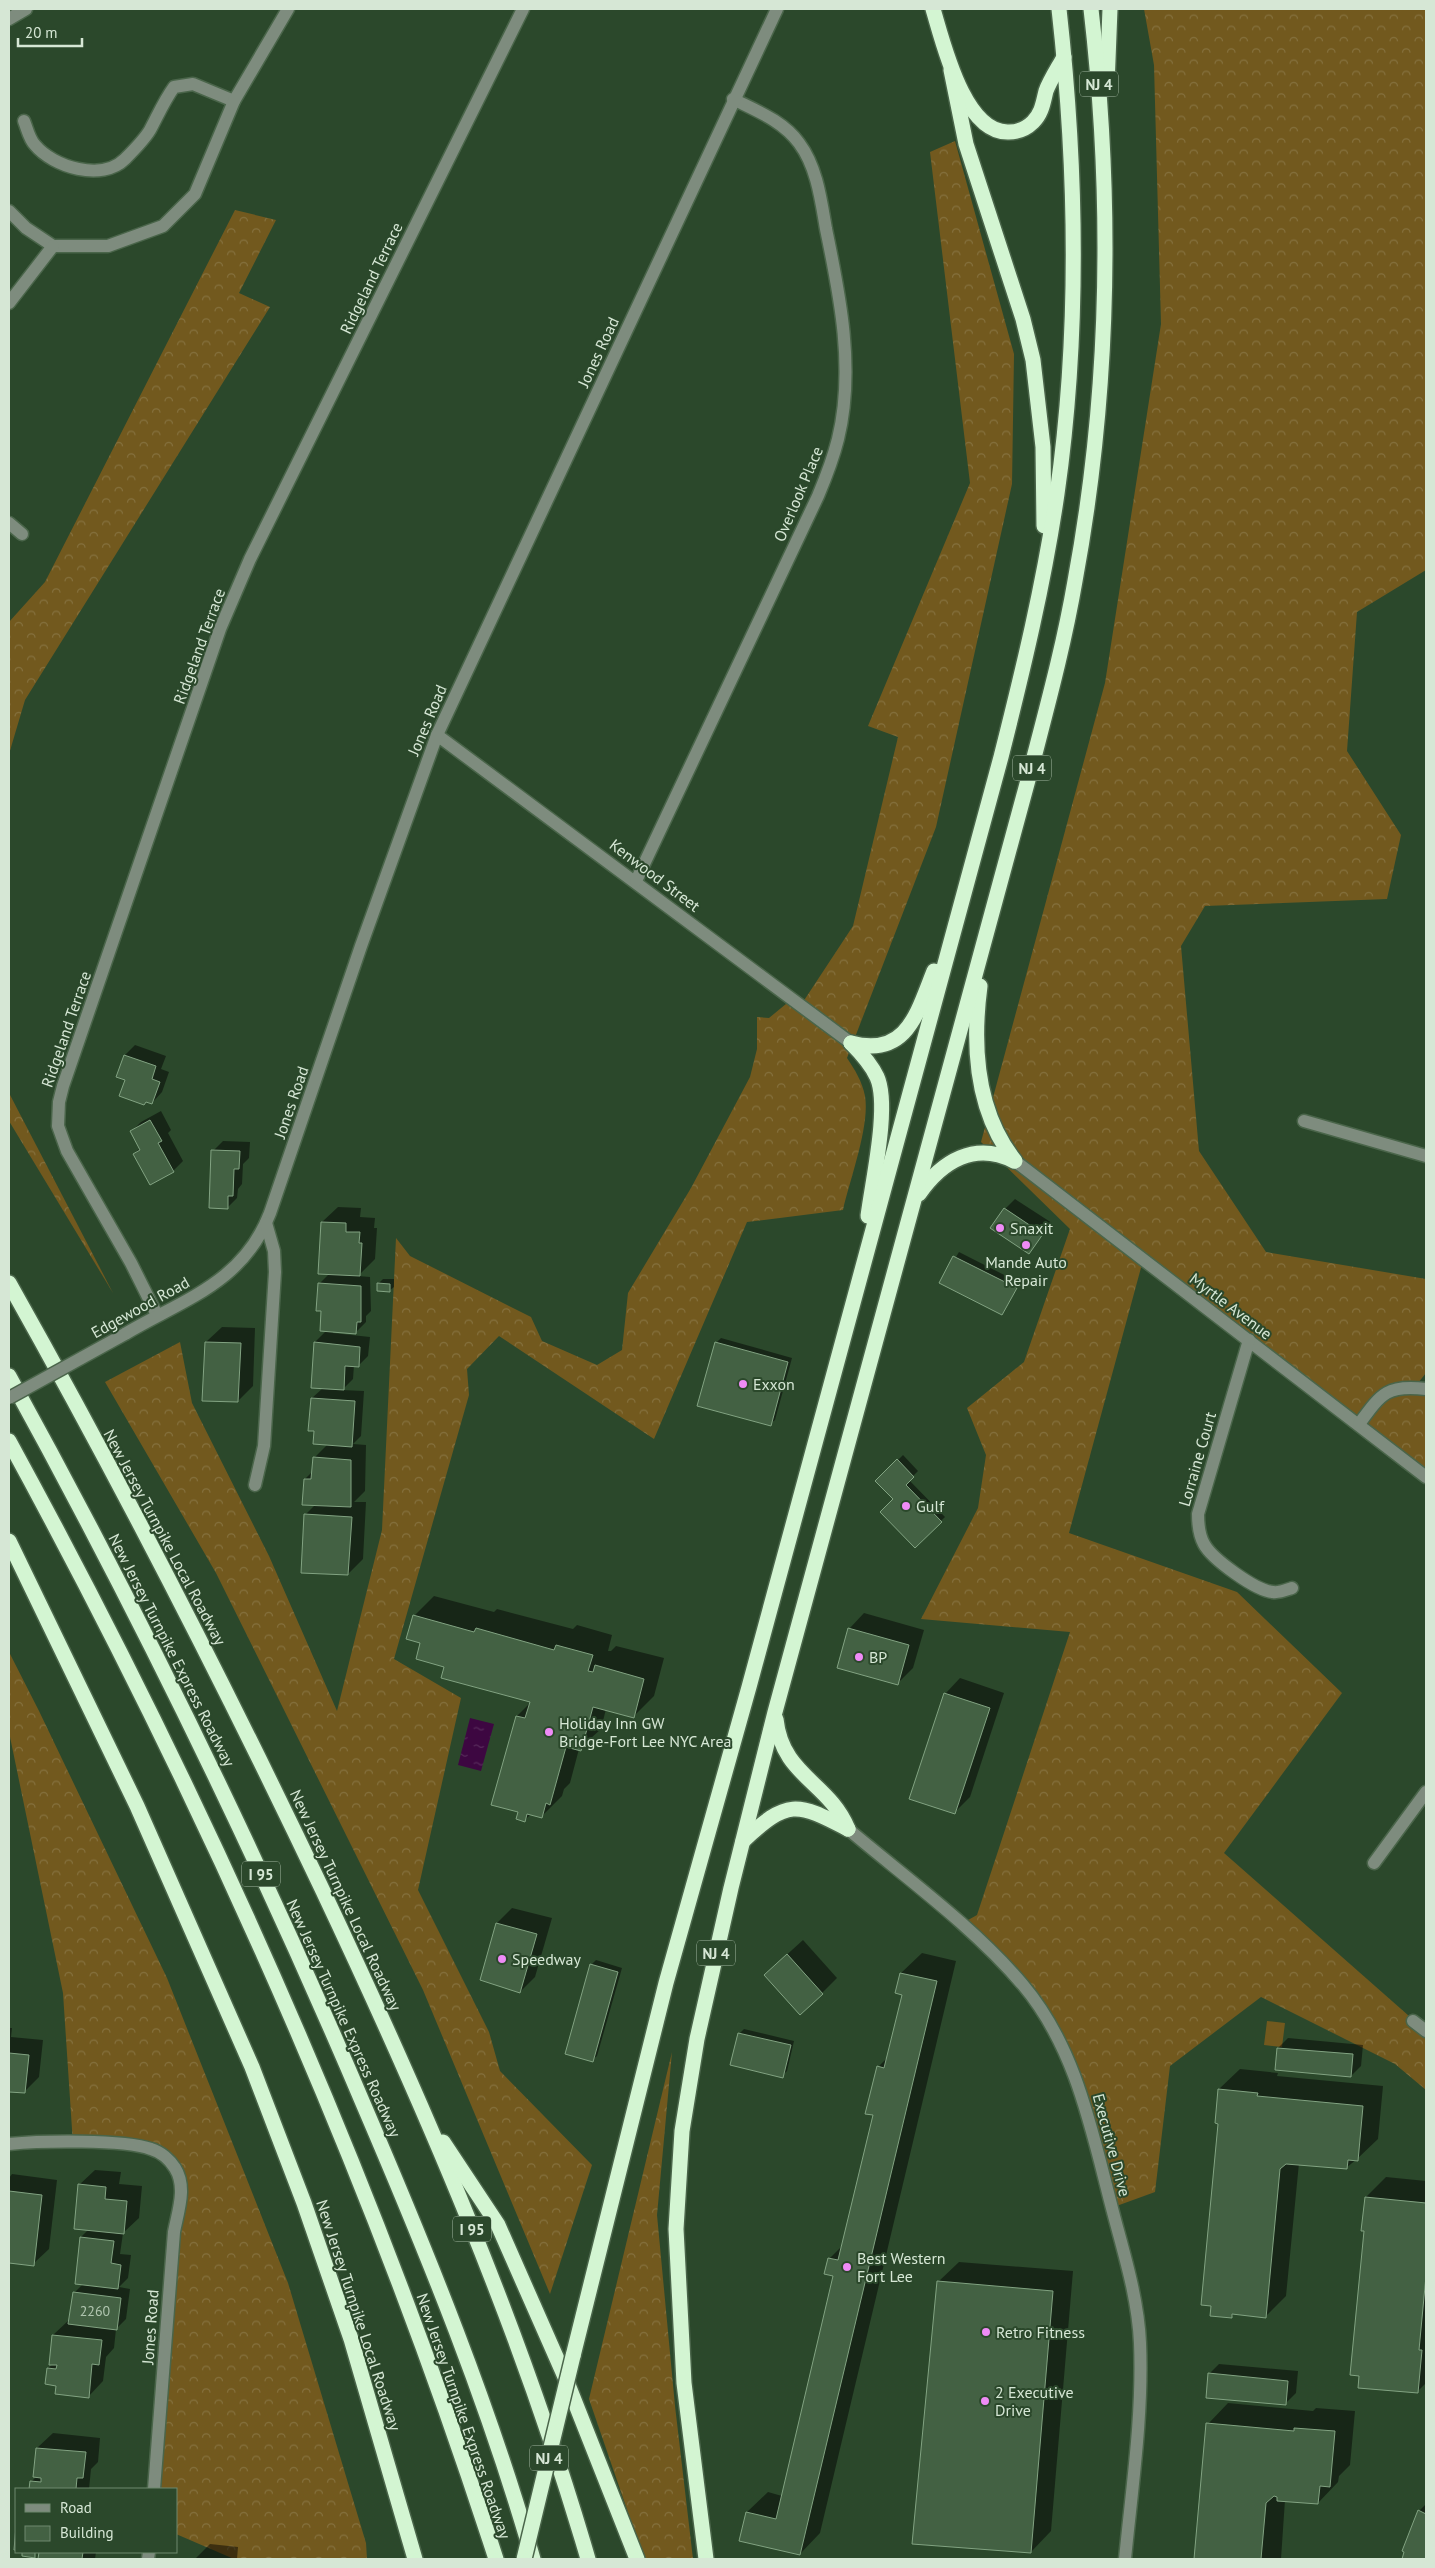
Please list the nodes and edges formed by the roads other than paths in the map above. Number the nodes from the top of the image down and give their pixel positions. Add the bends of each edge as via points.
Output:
1 (26, 9) edge
2 (288, 9) edge
3 (523, 9) edge
4 (777, 9) edge
5 (933, 9) edge
6 (1060, 9) edge
7 (1091, 9) edge
8 (1110, 9) edge
9 (9, 19) edge
10 (1064, 56) junction
11 (951, 70) junction
12 (234, 100) junction
13 (733, 100) junction
14 (24, 120) dead end
15 (1104, 159) junction
16 (9, 211) edge
17 (53, 246) junction
18 (9, 303) edge
19 (9, 522) edge
20 (22, 534) dead end
21 (1044, 569) junction
22 (437, 735) junction
23 (636, 881) junction
24 (961, 905) junction
25 (990, 920) junction
26 (851, 1043) junction
27 (1304, 1121) dead end
28 (1426, 1156) edge
29 (1015, 1161) junction
30 (915, 1199) junction
31 (266, 1223) junction
32 (859, 1278) junction
33 (9, 1283) edge
34 (157, 1315) junction
35 (1249, 1340) junction
36 (9, 1376) edge
37 (1426, 1389) edge
38 (9, 1398) edge
39 (1359, 1424) junction
40 (9, 1442) edge
41 (1426, 1476) edge
42 (255, 1485) dead end
43 (9, 1541) edge
44 (1292, 1588) dead end
45 (775, 1712) junction
46 (1426, 1792) edge
47 (848, 1829) junction
48 (742, 1841) junction
49 (1374, 1863) dead end
50 (1413, 2021) dead end
51 (1426, 2031) edge
52 (422, 2110) junction
53 (9, 2144) edge
54 (154, 2488) edge
55 (415, 2559) edge
56 (496, 2559) edge
57 (524, 2559) edge
58 (533, 2559) edge
59 (588, 2559) edge
60 (637, 2559) edge
61 (706, 2559) edge
62 (1126, 2559) edge

1 - 9 street
2 - 12 street
3 - 34 street, Ridgeland Terrace via 250,559 220,629 63,1086 58,1126 67,1151
4 - 13 street, Jones Road
5 - 11 highway
6 - 10 highway, NJ 4
7 - 15 highway, NJ 4
8 - 15 highway
10 - 11 highway via 1038,115 1017,132 1000,132 983,121 968,102
10 - 21 highway, NJ 4 via 1073,185 1072,320 1062,454
11 - 21 highway via 966,144 1023,319 1033,360 1043,447
12 - 14 street via 193,84 174,87 162,103 149,132 136,147 123,161 99,170 69,168 47,157 33,144
12 - 17 street via 195,194 163,226 108,246
13 - 22 street, Jones Road
13 - 23 street, Overlook Place via 781,124 800,143 812,169 841,310 844,363 841,420 834,455 818,496
15 - 25 highway, NJ 4 via 1103,352 1088,506 1060,658
16 - 17 street via 26,228
17 - 18 street
19 - 20 street
21 - 24 highway, NJ 4 via 1020,682
22 - 23 street, Kenwood Street
22 - 31 street, Jones Road
23 - 26 street, Kenwood Street
24 - 26 highway via 922,1002 906,1030 889,1044 869,1046
24 - 32 highway, NJ 4
25 - 29 highway via 978,1001 978,1070 998,1138
25 - 30 highway, NJ 4
26 - 32 highway via 877,1078 882,1103
27 - 28 street
29 - 30 highway via 986,1152 967,1155 941,1170
29 - 35 street, Myrtle Avenue
30 - 45 highway, NJ 4
31 - 34 street, Edgewood Road via 254,1246 232,1270
31 - 42 street via 274,1251 275,1272 264,1446
32 - 57 highway, NJ 4, bridge via 666,1983
33 - 52 highway, New Jersey Turnpike Local Roadway / I 95 via 131,1507 241,1721 347,1942
34 - 38 street, Edgewood Road, bridge
35 - 39 street, Myrtle Avenue
35 - 44 street, Lorraine Court via 1198,1514 1199,1530 1204,1544 1214,1556 1264,1590 1274,1592
36 - 58 highway, New Jersey Turnpike Express Roadway / I 95 via 164,1672 312,1984 392,2172 450,2320 509,2478
37 - 39 street via 1404,1386 1379,1396
39 - 41 street, Myrtle Avenue
40 - 56 highway, New Jersey Turnpike Express Roadway / I 95 via 140,1694 265,1959 426,2354
43 - 55 highway, New Jersey Turnpike Local Roadway via 141,1814 256,2076 342,2312
45 - 47 highway via 779,1737 787,1757 838,1808
45 - 48 highway, NJ 4
46 - 49 street
47 - 48 highway via 806,1809 789,1808
47 - 62 street, Executive Drive via 961,1924 1023,1985 1045,2015 1072,2068 1132,2288 1140,2339 1141,2391
48 - 61 highway, NJ 4 via 697,2038 685,2110 677,2191 677,2262 684,2383
50 - 51 street
52 - 59 highway, New Jersey Turnpike Local Roadway / I 95 via 519,2350
52 - 60 highway via 498,2225 578,2409
53 - 54 street, Jones Road via 138,2146 165,2156 175,2168 181,2185 180,2202 174,2232

